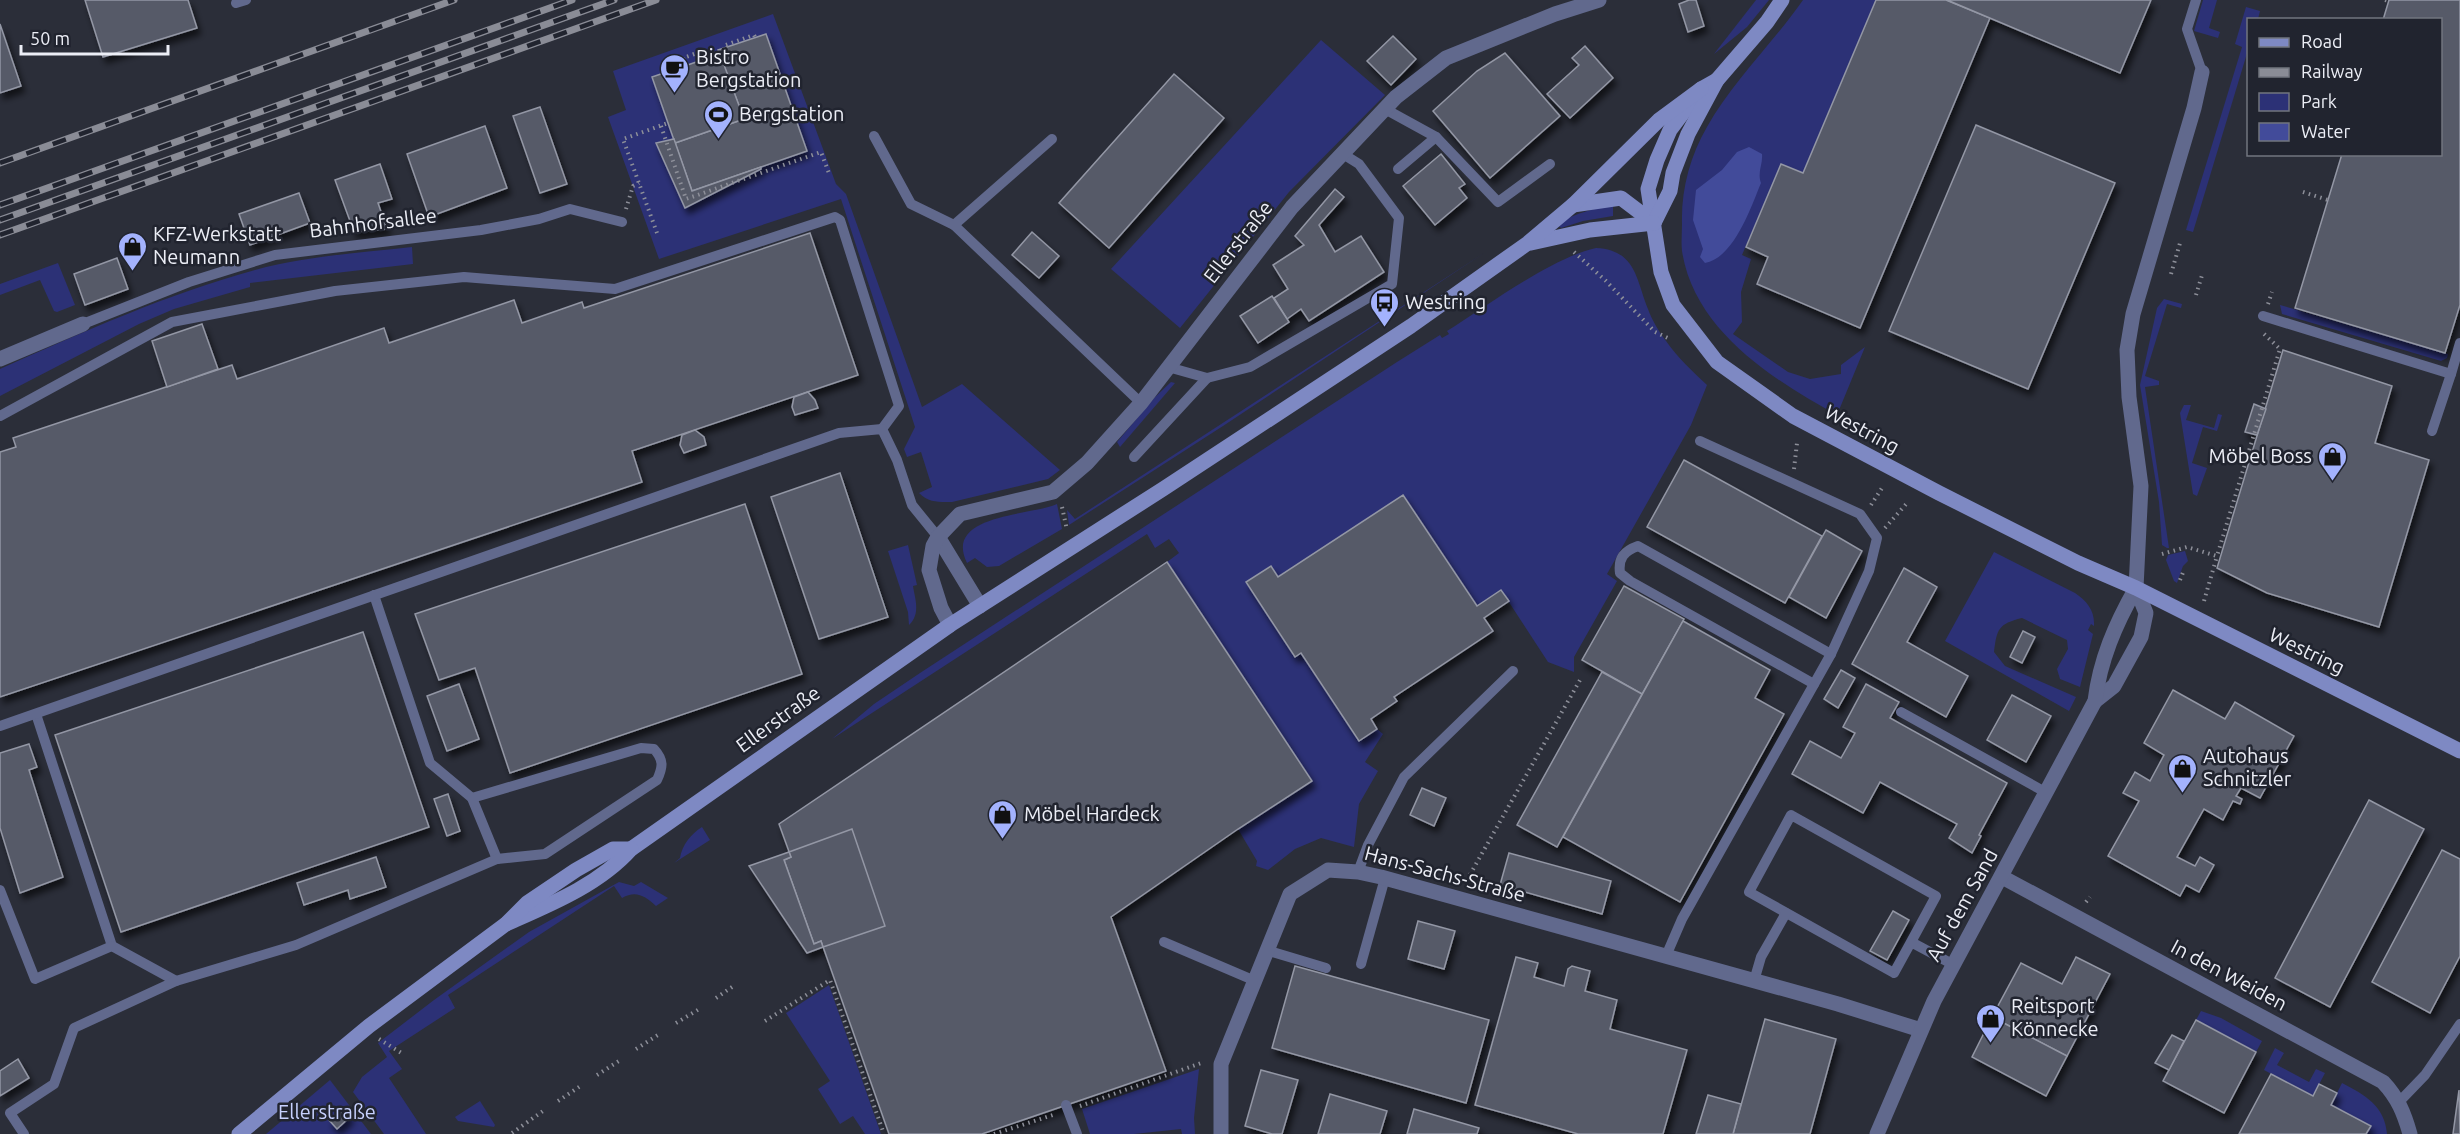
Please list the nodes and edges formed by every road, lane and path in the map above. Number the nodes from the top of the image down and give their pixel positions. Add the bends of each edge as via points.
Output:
1 (1599, 0) edge
2 (1782, 0) edge
3 (2196, 0) edge
4 (755, 37) dead end
5 (726, 45) dead end
6 (711, 48) dead end
7 (686, 65) dead end
8 (2202, 72) joint
9 (1717, 80) junction
10 (1701, 89) junction
11 (1386, 109) junction
12 (668, 123) dead end
13 (661, 126) junction
14 (873, 136) dead end
15 (1436, 137) junction
16 (1052, 139) dead end
17 (1342, 154) junction
18 (1550, 164) dead end
19 (1398, 169) dead end
20 (830, 176) dead end
21 (639, 183) junction
22 (2303, 192) dead end
23 (2328, 200) dead end
24 (1574, 205) junction
25 (622, 222) joint
26 (1653, 223) junction
27 (954, 225) junction
28 (657, 233) dead end
29 (1528, 243) junction
30 (2180, 243) dead end
31 (1574, 252) dead end
32 (2203, 272) dead end
33 (2171, 274) dead end
34 (2196, 294) dead end
35 (2263, 316) dead end
36 (83, 324) joint
37 (2266, 336) dead end
38 (1668, 338) dead end
39 (2460, 343) edge
40 (0, 359) edge
41 (1168, 367) junction
42 (2451, 374) junction
43 (1207, 378) junction
44 (1141, 403) junction
45 (0, 416) edge
46 (882, 429) junction
47 (2432, 430) dead end
48 (1700, 441) dead end
49 (1797, 443) dead end
50 (1134, 457) dead end
51 (1792, 483) junction
52 (1908, 502) dead end
53 (1062, 507) dead end
54 (1067, 530) dead end
55 (938, 537) junction
56 (1877, 538) junction
57 (2162, 554) dead end
58 (2217, 556) junction
59 (2184, 570) dead end
60 (2180, 580) dead end
61 (2136, 588) junction
62 (374, 595) junction
63 (2204, 601) dead end
64 (980, 606) junction
65 (950, 625) junction
66 (1831, 654) junction
67 (1513, 671) dead end
68 (1580, 680) dead end
69 (1814, 684) junction
70 (2095, 702) junction
71 (1901, 712) dead end
72 (36, 714) junction
73 (0, 726) edge
74 (2460, 751) edge
75 (2047, 793) junction
76 (472, 798) junction
77 (497, 859) junction
78 (1358, 872) junction
79 (2002, 877) junction
80 (1385, 878) junction
81 (1467, 880) dead end
82 (0, 890) edge
83 (2090, 897) dead end
84 (2086, 903) dead end
85 (1786, 913) junction
86 (1164, 942) dead end
87 (1911, 942) junction
88 (112, 946) junction
89 (1266, 950) junction
90 (1666, 956) junction
91 (1361, 964) dead end
92 (1954, 965) junction
93 (1326, 968) dead end
94 (1253, 980) junction
95 (177, 981) junction
96 (1754, 981) junction
97 (735, 985) dead end
98 (716, 998) dead end
99 (701, 1008) dead end
100 (765, 1021) dead end
101 (676, 1023) dead end
102 (2460, 1024) edge
103 (1921, 1030) junction
104 (661, 1033) dead end
105 (378, 1038) dead end
106 (636, 1049) dead end
107 (404, 1054) dead end
108 (622, 1059) dead end
109 (1204, 1062) dead end
110 (597, 1075) dead end
111 (582, 1085) dead end
112 (558, 1101) dead end
113 (2399, 1102) junction
114 (1067, 1108) junction
115 (543, 1111) dead end
116 (512, 1133) edge
117 (24, 1134) edge
118 (238, 1134) edge
119 (884, 1134) edge
120 (994, 1134) edge
121 (1077, 1134) edge
122 (1221, 1134) edge
123 (1877, 1134) edge
124 (2410, 1134) edge

1 - 11 street, Ellerstraße via 1446,58
2 - 9 main road
3 - 8 lane via 2187,29
4 - 5 path
6 - 7 path via 683,58
8 - 61 street via 2133,314 2127,350 2141,486
9 - 10 main road
9 - 26 main road via 1688,134 1670,191
10 - 24 main road, Ellerstraße via 1659,120
10 - 26 main road via 1670,130 1653,170 1648,189
11 - 15 lane
11 - 17 street, Ellerstraße
12 - 13 path
13 - 20 path via 686,199 821,152
13 - 21 path via 623,139
14 - 27 lane via 911,204
15 - 18 lane via 1498,202
15 - 19 lane
16 - 27 lane
17 - 41 street, Ellerstraße via 1292,207
17 - 43 lane via 1359,164 1399,218 1392,285 1250,368
21 - 25 path via 633,186
21 - 28 path
22 - 23 path
24 - 26 main road via 1621,198
24 - 29 main road, Ellerstraße
25 - 36 lane, Bahnhofsallee via 570,209 481,230 275,255 189,282
26 - 29 main road, Ellerstraße via 1590,230
26 - 61 main road, Westring via 1661,272 1673,304 1717,362 1793,416 2078,564
27 - 44 lane
29 - 64 main road, Ellerstraße via 1411,326
30 - 33 path
31 - 38 path via 1655,332
32 - 34 path
35 - 42 lane
36 - 40 street, Bahnhofsallee
37 - 58 path via 2280,349
39 - 42 lane
41 - 43 lane
41 - 44 street, Ellerstraße
42 - 47 lane
43 - 50 lane
44 - 55 street, Ellerstraße via 1089,461 1053,492 960,514
45 - 46 lane via 172,322 335,291 464,277 615,289 835,217 840,220 898,406
46 - 55 lane via 912,505
46 - 62 lane via 839,433
48 - 51 lane
49 - 51 path
51 - 56 lane via 1860,514
52 - 56 path
53 - 54 path
55 - 64 street
55 - 65 street, Ellerstraße via 929,570
56 - 66 lane via 1869,571
57 - 58 path via 2187,547
58 - 63 path
59 - 60 path
61 - 70 street, Auf dem Sand via 2115,624 2098,675
61 - 70 street, Auf dem Sand via 2146,613 2141,637 2114,686
61 - 74 main road, Westring
62 - 72 lane
62 - 76 lane via 430,763
64 - 65 main road, Ellerstraße
65 - 118 main road, Ellerstraße via 631,849 617,864 547,906 506,924 369,1026
66 - 69 lane
66 - 69 lane via 1638,546 1626,550 1619,563 1620,573 1630,581
67 - 78 lane via 1404,777 1368,844
68 - 81 path
69 - 90 lane via 1682,919
70 - 75 street, Auf dem Sand
71 - 75 lane
72 - 73 lane
72 - 88 lane
75 - 79 street, Auf dem Sand
76 - 77 lane
76 - 77 lane via 641,748 654,748 661,756 657,780 545,854
77 - 95 lane via 296,945
78 - 80 street, Hans-Sachs-Straße
78 - 89 street, Hans-Sachs-Straße via 1328,870 1290,894
79 - 92 street, Auf dem Sand
79 - 113 street, In den Weiden via 2364,1070 2383,1082
80 - 90 street, Hans-Sachs-Straße
80 - 91 lane
82 - 88 lane via 35,979
83 - 84 path
85 - 87 lane via 1894,973
85 - 87 lane via 1749,892 1791,815 1936,896
85 - 96 lane via 1761,957
86 - 94 lane
87 - 92 lane
88 - 95 lane
89 - 93 lane
89 - 94 street, Hans-Sachs-Straße
90 - 96 street, Hans-Sachs-Straße
92 - 103 street, Auf dem Sand
94 - 122 street, Hans-Sachs-Straße via 1221,1064
95 - 117 lane via 74,1028 54,1084 10,1113
96 - 103 street, Hans-Sachs-Straße
97 - 98 path
99 - 101 path
100 - 119 path via 830,980
102 - 113 lane via 2425,1075
103 - 123 street, Auf dem Sand
104 - 106 path
105 - 107 path
108 - 110 path
109 - 114 path
111 - 112 path
113 - 124 street, In den Weiden
114 - 120 path
114 - 121 lane
115 - 116 path

